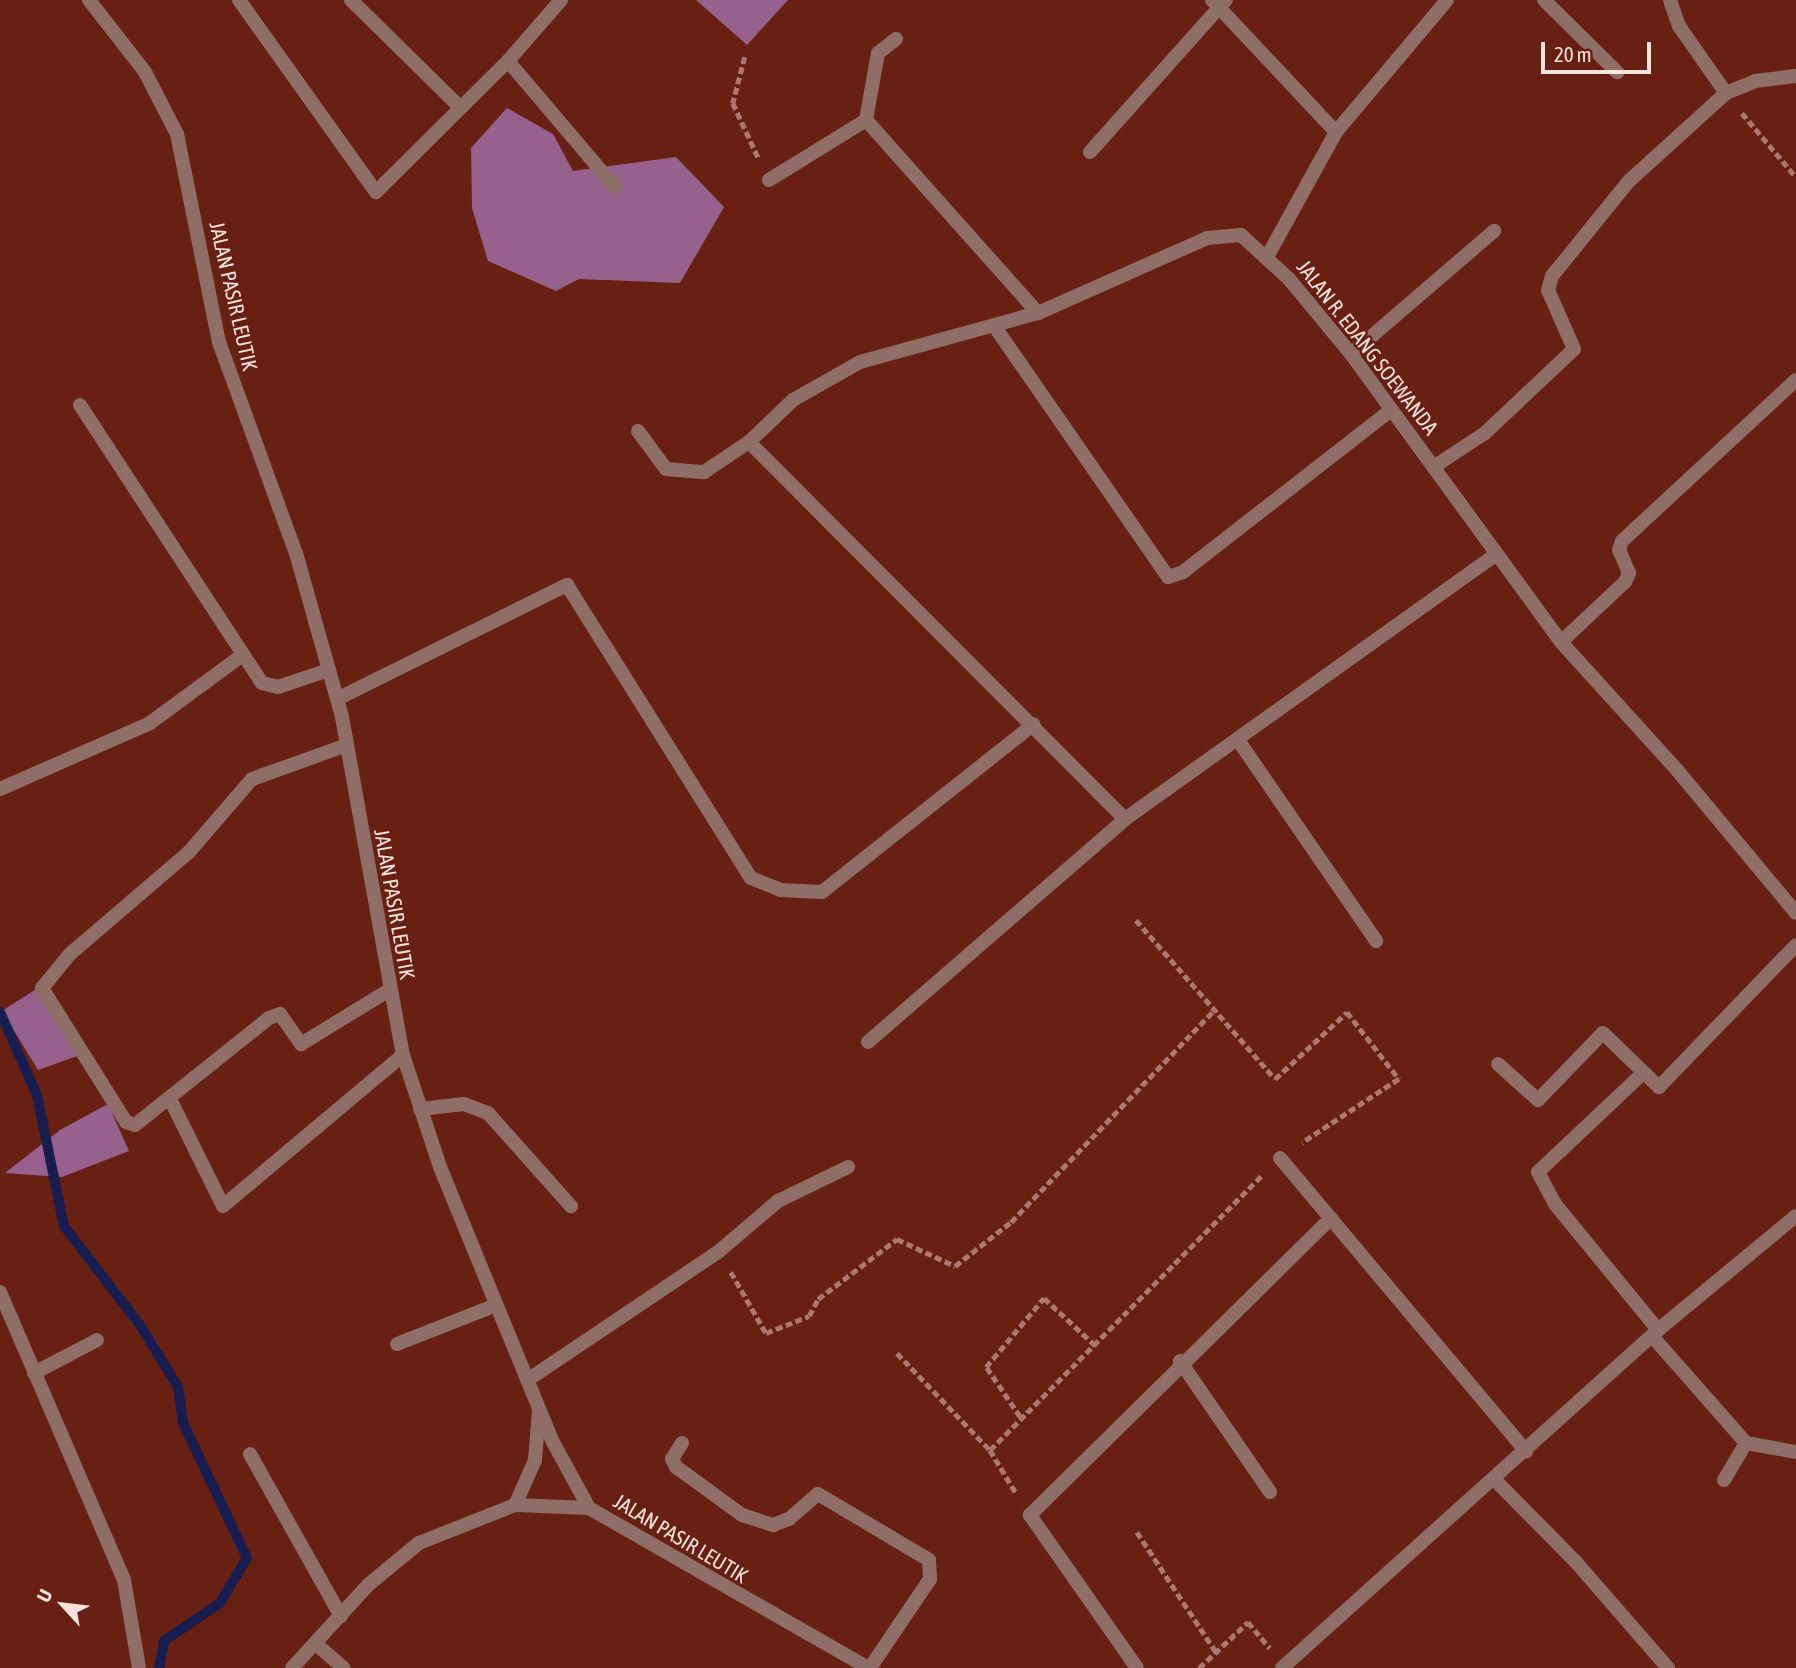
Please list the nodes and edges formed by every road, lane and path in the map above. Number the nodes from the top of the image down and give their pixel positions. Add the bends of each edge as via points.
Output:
1 (89, 0) edge
2 (239, 0) edge
3 (351, 0) edge
4 (561, 0) edge
5 (1447, 0) edge
6 (1544, 0) edge
7 (1670, 0) edge
8 (1219, 3) edge
9 (895, 38) dead end
10 (745, 57) dead end
11 (508, 61) junction
12 (1617, 72) dead end
13 (1796, 76) edge
14 (1726, 93) junction
15 (461, 108) junction
16 (866, 120) junction
17 (1336, 132) junction
18 (1090, 152) dead end
19 (1796, 177) edge
20 (769, 180) joint
21 (615, 187) dead end
22 (1494, 231) dead end
23 (1267, 257) junction
24 (1038, 313) junction
25 (995, 327) junction
26 (1351, 354) junction
27 (1796, 380) edge
28 (80, 405) dead end
29 (1391, 410) junction
30 (638, 431) dead end
31 (749, 442) junction
32 (1435, 466) junction
33 (1494, 556) junction
34 (1561, 642) junction
35 (240, 657) junction
36 (330, 670) junction
37 (337, 699) junction
38 (1034, 724) junction
39 (1238, 740) junction
40 (347, 745) junction
41 (0, 789) edge
42 (1125, 819) junction
43 (1796, 914) edge
44 (1136, 920) dead end
45 (1376, 941) dead end
46 (1796, 945) edge
47 (389, 990) junction
48 (1214, 1010) junction
49 (868, 1042) dead end
50 (403, 1055) junction
51 (1497, 1065) dead end
52 (1643, 1074) junction
53 (170, 1099) junction
54 (420, 1109) junction
55 (1280, 1158) junction
56 (848, 1167) dead end
57 (571, 1206) dead end
58 (1796, 1216) edge
59 (1331, 1218) junction
60 (718, 1252) junction
61 (0, 1292) edge
62 (496, 1305) junction
63 (1655, 1333) junction
64 (97, 1340) dead end
65 (397, 1343) dead end
66 (1096, 1346) junction
67 (897, 1353) dead end
68 (1180, 1361) junction
69 (34, 1373) junction
70 (529, 1379) junction
71 (538, 1410) junction
72 (1020, 1417) junction
73 (682, 1443) dead end
74 (1746, 1443) junction
75 (990, 1450) junction
76 (1527, 1451) junction
77 (1796, 1452) edge
78 (250, 1454) dead end
79 (1494, 1480) junction
80 (1724, 1480) dead end
81 (1270, 1492) dead end
82 (515, 1505) junction
83 (589, 1508) junction
84 (1030, 1515) junction
85 (1137, 1532) dead end
86 (341, 1616) junction
87 (316, 1644) junction
88 (1216, 1653) junction
89 (1284, 1666) edge
90 (139, 1668) edge
91 (292, 1668) edge
92 (344, 1668) edge
93 (869, 1668) edge
94 (1137, 1668) edge
95 (1199, 1668) edge
96 (1668, 1668) edge

1 - 36 street, JALAN PASIR LEUTIK via 145,72 177,134 219,342 296,553
2 - 15 street via 376,192
3 - 15 street
4 - 11 street
5 - 17 street
6 - 12 street
7 - 14 street via 1679,26
8 - 17 street
8 - 18 street
9 - 16 street via 878,54
10 - 20 path via 733,103
11 - 15 street
11 - 21 street
13 - 14 street via 1755,81
14 - 19 path
14 - 32 street via 1629,181 1552,276 1548,290 1574,349 1485,433
16 - 20 street
16 - 24 street
17 - 23 street
22 - 26 street
23 - 24 street, JALAN R. EDANG SOEWANDA via 1253,241 1228,233
23 - 26 street, JALAN R. EDANG SOEWANDA
24 - 25 street, JALAN R. EDANG SOEWANDA
25 - 29 street via 1168,577 1183,572
25 - 31 street, JALAN R. EDANG SOEWANDA via 848,367 793,400
26 - 29 street, JALAN R. EDANG SOEWANDA
27 - 34 street via 1622,541 1619,550 1629,573 1625,582
28 - 35 street via 157,528 199,580
29 - 32 street, JALAN R. EDANG SOEWANDA
30 - 31 street, JALAN R. EDANG SOEWANDA via 666,469 687,475 704,472
31 - 38 street
32 - 33 street, JALAN R. EDANG SOEWANDA
33 - 34 street, JALAN R. EDANG SOEWANDA
33 - 39 street
34 - 43 street, JALAN R. EDANG SOEWANDA via 1677,770
35 - 36 street via 262,683 278,687
35 - 41 street via 150,723
36 - 37 street, JALAN PASIR LEUTIK
37 - 38 street via 566,585 751,878 780,890 822,892
37 - 40 street, JALAN PASIR LEUTIK
38 - 42 street
39 - 42 street
39 - 45 street
40 - 47 street, JALAN PASIR LEUTIK
40 - 53 street via 252,779 189,852 44,980 42,988 126,1122 135,1125
42 - 49 street
44 - 48 path
46 - 52 street via 1659,1087
47 - 50 street, JALAN PASIR LEUTIK
47 - 53 street via 301,1044 281,1014 269,1018
48 - 55 path via 1275,1079 1347,1012 1399,1079
48 - 60 path via 1011,1222 955,1266 897,1239 818,1299 809,1316 766,1333
50 - 53 street via 223,1206
50 - 54 street, JALAN PASIR LEUTIK
51 - 52 street via 1538,1100 1603,1033
52 - 63 street via 1538,1172 1555,1204
54 - 57 street via 464,1104 488,1114
54 - 62 street, JALAN PASIR LEUTIK
55 - 59 street
55 - 66 path via 1149,1285
56 - 60 street via 778,1201
58 - 63 street
59 - 68 street
59 - 76 street via 1448,1365
60 - 70 street
61 - 69 street
62 - 65 street
62 - 70 street, JALAN PASIR LEUTIK
63 - 74 street
63 - 76 street
64 - 69 street
66 - 72 path
66 - 72 path via 1044,1298 986,1367
67 - 75 path
68 - 81 street
68 - 84 street
69 - 90 street via 131,1603
70 - 71 street, JALAN PASIR LEUTIK
71 - 82 street via 535,1460
71 - 83 street, JALAN PASIR LEUTIK
72 - 75 path
73 - 93 street via 672,1459 676,1467 742,1515 773,1525 789,1520 818,1494 929,1560 930,1579
74 - 77 street
74 - 80 street
75 - 84 path
76 - 79 street
78 - 86 street
79 - 89 street
79 - 96 street via 1576,1561
82 - 83 street
82 - 86 street via 419,1543
83 - 93 street, JALAN PASIR LEUTIK
84 - 94 street
85 - 88 path
86 - 87 street
87 - 91 street
87 - 92 street
88 - 89 path via 1248,1622
88 - 95 path

